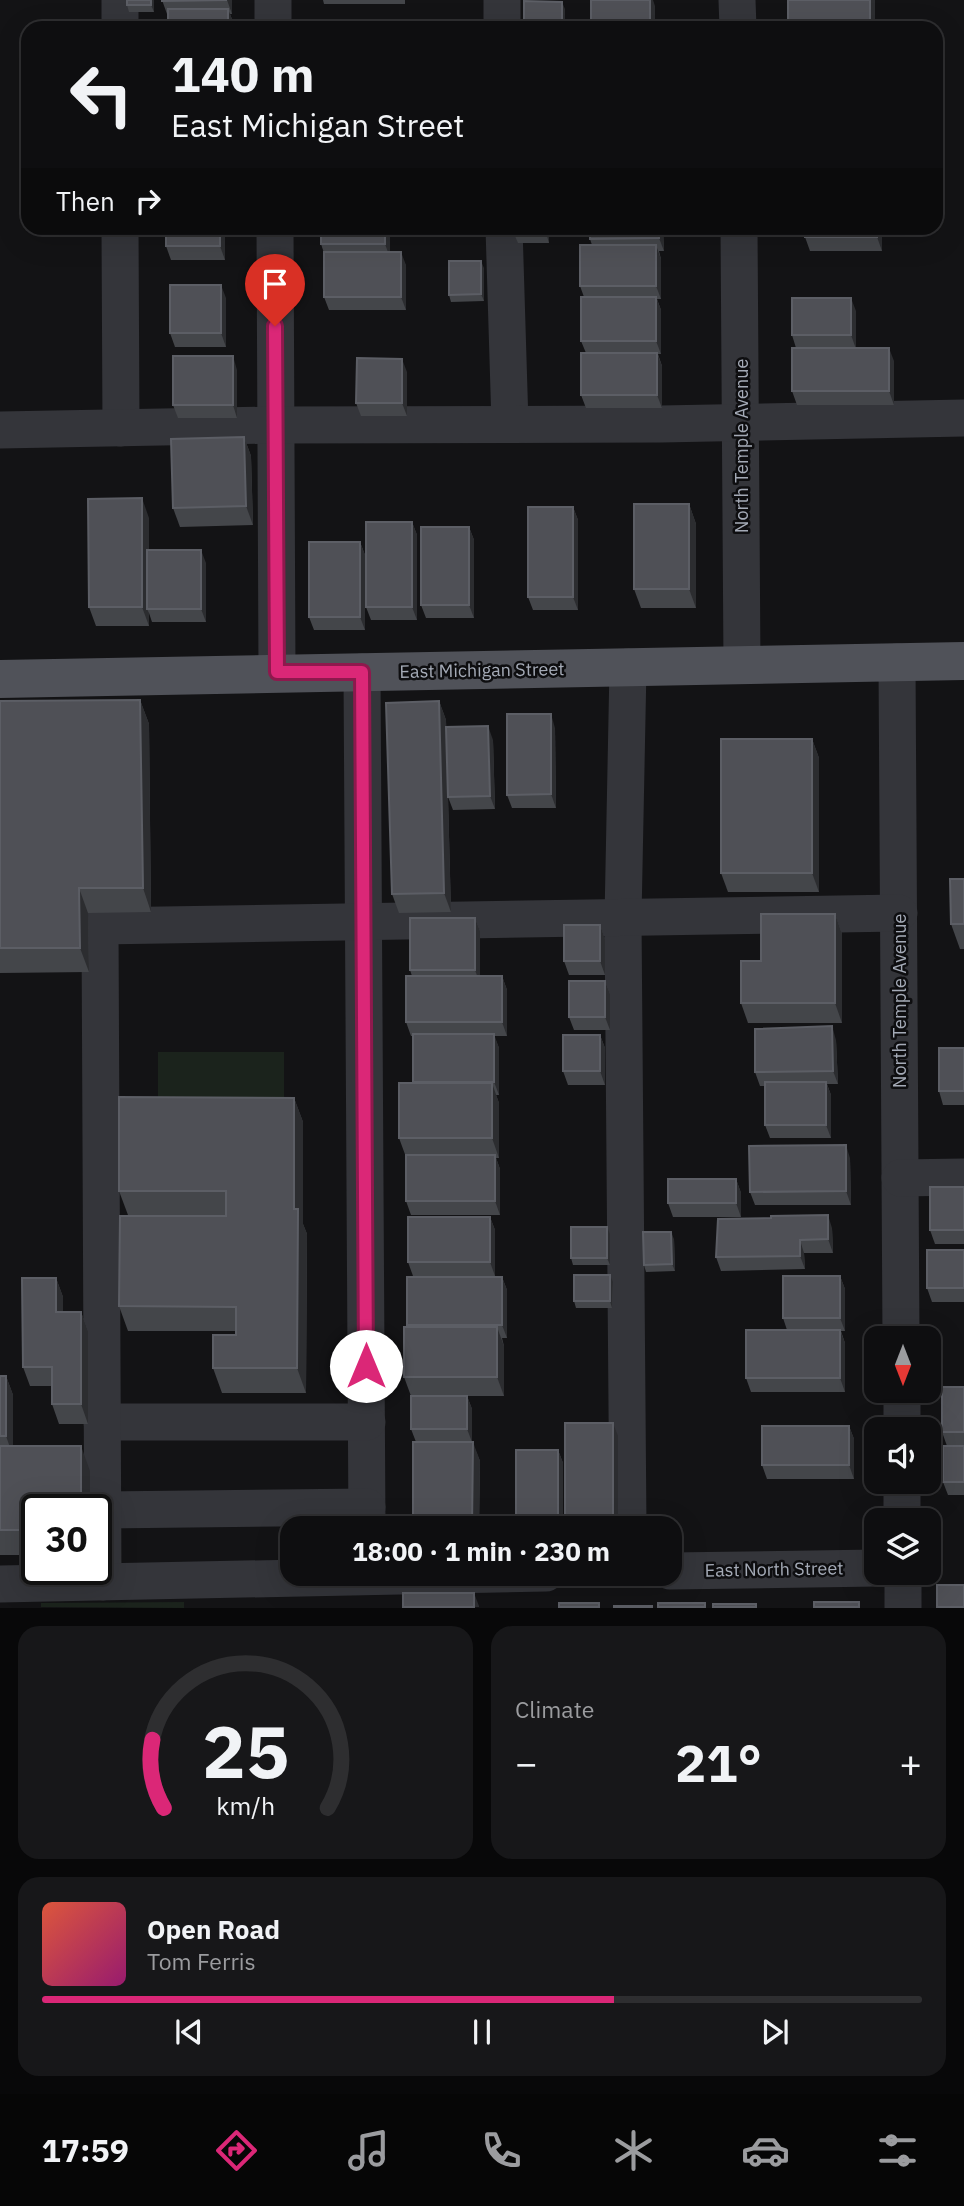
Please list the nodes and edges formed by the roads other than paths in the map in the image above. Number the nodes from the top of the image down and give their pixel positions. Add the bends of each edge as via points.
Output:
1 (120, 0) edge
2 (273, 0) edge
3 (502, 0) edge
4 (737, 0) edge
5 (120, 21) edge
6 (274, 21) edge
7 (502, 21) edge
8 (738, 21) edge
9 (120, 235) edge
10 (275, 235) edge
11 (504, 235) edge
12 (739, 235) edge
13 (964, 418) edge
14 (741, 421) junction
15 (276, 425) junction
16 (510, 425) junction
17 (121, 428) junction
18 (0, 430) edge
19 (964, 661) edge
20 (897, 662) junction
21 (742, 666) junction
22 (628, 667) junction
23 (277, 672) junction
24 (362, 672) junction
25 (0, 679) edge
26 (899, 913) junction
27 (622, 918) junction
28 (363, 922) junction
29 (964, 1177) edge
30 (900, 1178) junction
31 (901, 1326) edge
32 (103, 1422) junction
33 (367, 1422) junction
34 (103, 1494) edge
35 (112, 1510) edge
36 (301, 1516) edge
37 (367, 1516) edge
38 (628, 1516) edge
39 (864, 1568) edge
40 (682, 1571) edge
41 (112, 1582) edge
42 (0, 1584) edge
43 (21, 1584) edge
44 (280, 1585) edge
45 (903, 1585) edge
46 (903, 1608) edge

1 - 5 street
2 - 6 street
3 - 7 street
4 - 8 street
9 - 17 street
10 - 15 street
11 - 16 street
12 - 14 street, North Temple Avenue
13 - 14 street
14 - 16 street
14 - 21 street, North Temple Avenue
15 - 16 street
15 - 17 street
15 - 23 street
17 - 18 street
19 - 20 main road, East Michigan Street
20 - 21 main road, East Michigan Street
20 - 26 street, North Temple Avenue
21 - 22 main road, East Michigan Street
22 - 24 main road, East Michigan Street
22 - 27 street
23 - 24 main road, East Michigan Street
23 - 25 main road, East Michigan Street
24 - 28 street
26 - 27 street
26 - 30 street, North Temple Avenue
27 - 28 street
27 - 38 street
28 - 32 street via 100,926
28 - 33 street
29 - 30 street
30 - 31 street, North Temple Avenue
32 - 33 street
32 - 34 street
33 - 37 street
35 - 36 street
39 - 40 street, East North Street
41 - 44 street
42 - 43 street
45 - 46 street

